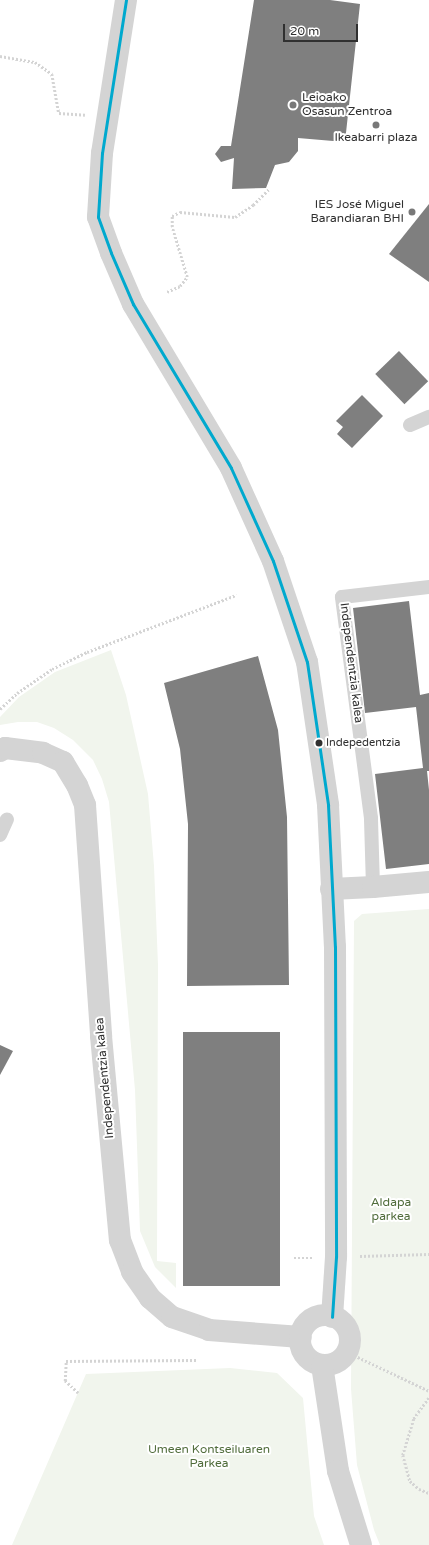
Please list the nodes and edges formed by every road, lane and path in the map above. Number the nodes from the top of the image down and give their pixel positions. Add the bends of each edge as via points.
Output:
1 (126, 0) edge
2 (0, 56) edge
3 (109, 116) junction
4 (269, 189) dead end
5 (167, 292) dead end
6 (429, 417) edge
7 (410, 425) dead end
8 (429, 587) edge
9 (236, 595) dead end
10 (0, 709) edge
11 (0, 751) edge
12 (7, 819) dead end
13 (0, 835) edge
14 (429, 882) edge
15 (373, 888) junction
16 (331, 889) junction
17 (332, 1317) junction
18 (301, 1337) junction
19 (347, 1352) junction
20 (197, 1360) dead end
21 (322, 1365) junction
22 (429, 1391) edge
23 (78, 1392) dead end
24 (429, 1398) edge
25 (429, 1494) edge
26 (361, 1545) edge

1 - 3 street
2 - 3 path via 35,62 52,74 59,113
3 - 16 street via 102,153 98,217 111,253 133,304 231,468 274,561 308,662 328,805
4 - 5 path via 253,205 235,217 180,212 172,216 172,227 187,276 180,286
6 - 7 lane
8 - 15 lane, Independentzia kalea via 342,597 371,818
9 - 10 path via 87,652 52,669 17,693
11 - 18 street, Independentzia kalea via 5,748 43,753 63,762 85,805 101,1036 120,1240 132,1272 150,1298 172,1317 209,1330
12 - 13 lane
14 - 15 street
15 - 16 street
16 - 17 street via 335,947 336,1257
17 - 18 street via 324,1316 308,1322
17 - 19 street via 342,1322 349,1333
18 - 21 street via 301,1344 308,1358
19 - 21 street via 338,1362
19 - 22 path
20 - 23 path via 66,1361 65,1381
21 - 26 street via 338,1471
24 - 25 path via 414,1419 403,1455 410,1481

